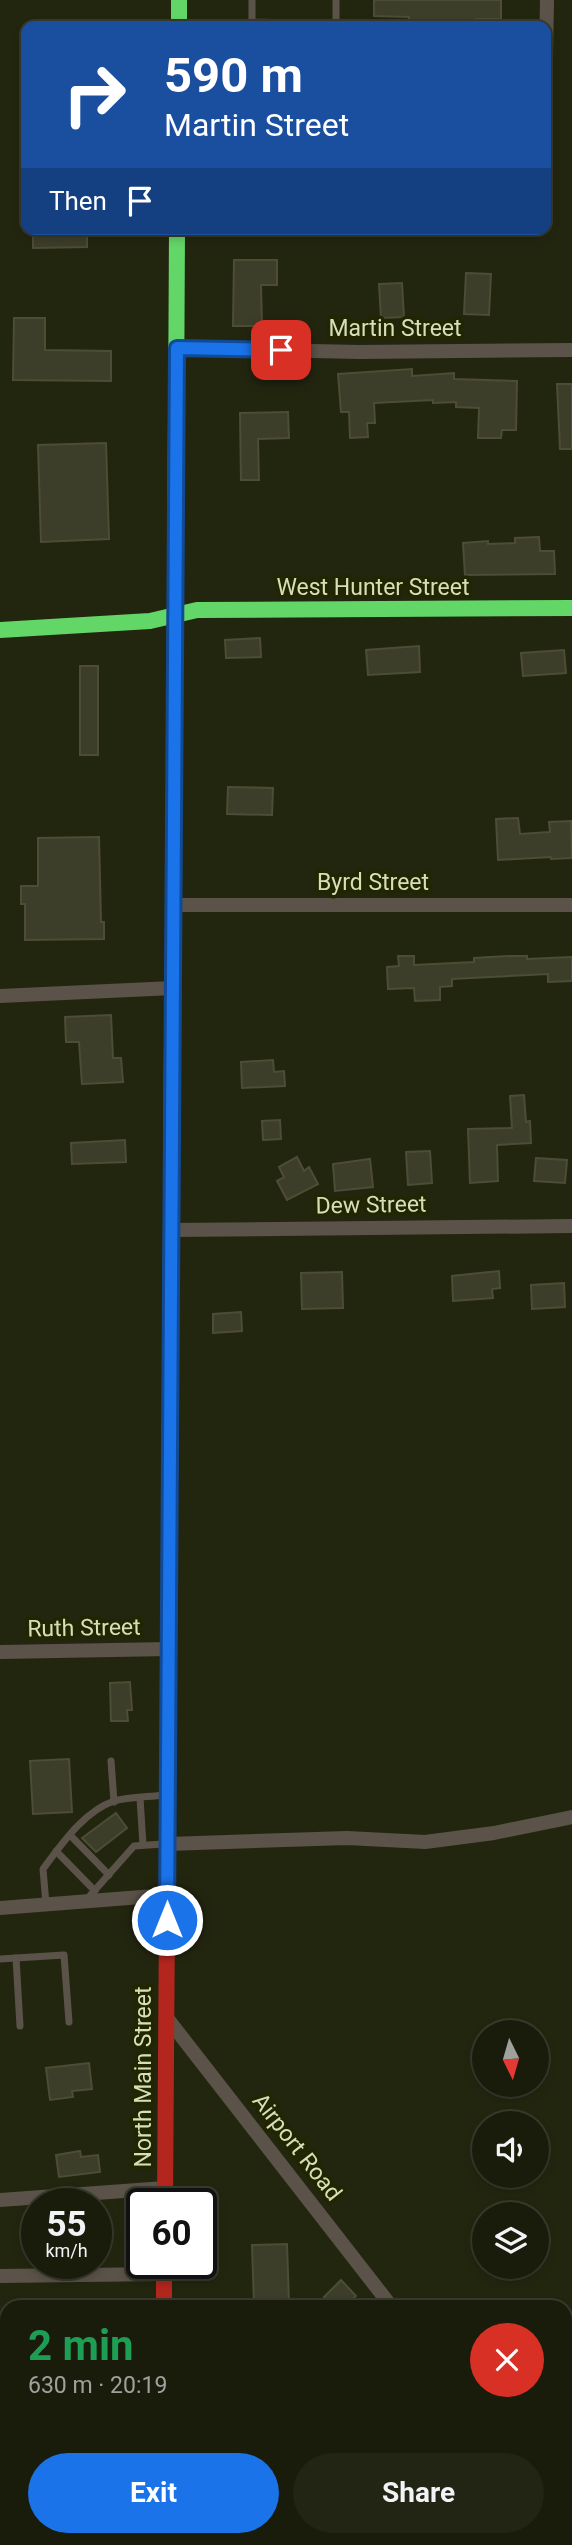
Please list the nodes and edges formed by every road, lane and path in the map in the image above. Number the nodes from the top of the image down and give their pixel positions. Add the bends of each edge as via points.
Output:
1 (179, 0) edge
2 (252, 0) edge
3 (336, 0) edge
4 (547, 0) edge
5 (179, 21) edge
6 (252, 21) edge
7 (336, 21) edge
8 (547, 21) edge
9 (177, 235) edge
10 (177, 348) junction
11 (572, 350) edge
12 (572, 608) edge
13 (175, 615) junction
14 (0, 630) edge
15 (173, 905) junction
16 (572, 905) edge
17 (173, 988) junction
18 (0, 996) edge
19 (572, 1226) edge
20 (172, 1230) junction
21 (169, 1649) junction
22 (0, 1652) edge
23 (111, 1761) dead end
24 (167, 1794) junction
25 (140, 1798) junction
26 (114, 1801) junction
27 (572, 1817) edge
28 (70, 1835) junction
29 (167, 1844) junction
30 (143, 1845) junction
31 (56, 1851) junction
32 (108, 1875) junction
33 (167, 1895) junction
34 (90, 1896) junction
35 (46, 1904) junction
36 (0, 1908) edge
37 (16, 1958) junction
38 (0, 1959) edge
39 (166, 2017) junction
40 (69, 2022) dead end
41 (20, 2026) dead end
42 (165, 2188) edge
43 (126, 2197) edge
44 (0, 2200) edge
45 (126, 2270) edge
46 (0, 2276) edge
47 (164, 2279) edge
48 (164, 2300) edge
49 (386, 2300) edge

1 - 5 main road
2 - 6 lane
3 - 7 lane
4 - 8 street
9 - 10 main road, North Main Street
10 - 11 street, Martin Street
10 - 13 main road, North Main Street
12 - 13 main road, West Hunter Street via 197,610
13 - 14 main road, West Hunter Street via 150,621
13 - 15 main road, North Main Street
15 - 16 street, Byrd Street
15 - 17 main road, North Main Street
17 - 18 street
17 - 20 main road, North Main Street
19 - 20 street, Dew Street
20 - 21 main road, North Main Street
21 - 22 street, Ruth Street
21 - 24 main road, North Main Street
23 - 26 lane
24 - 25 lane
24 - 29 main road, North Main Street
25 - 26 lane
25 - 30 lane
26 - 28 lane via 95,1811
27 - 29 street via 425,1842 347,1838
28 - 31 lane
28 - 32 lane
29 - 30 lane
29 - 33 main road, North Main Street
30 - 32 lane via 134,1846
31 - 34 lane
31 - 35 lane via 43,1869
32 - 34 lane
33 - 34 street
33 - 39 main road, North Main Street
34 - 35 street
35 - 36 street
37 - 38 lane
37 - 40 lane via 64,1955
37 - 41 lane
39 - 42 main road, North Main Street
39 - 49 street, Airport Road
43 - 44 street
45 - 46 street
47 - 48 main road

